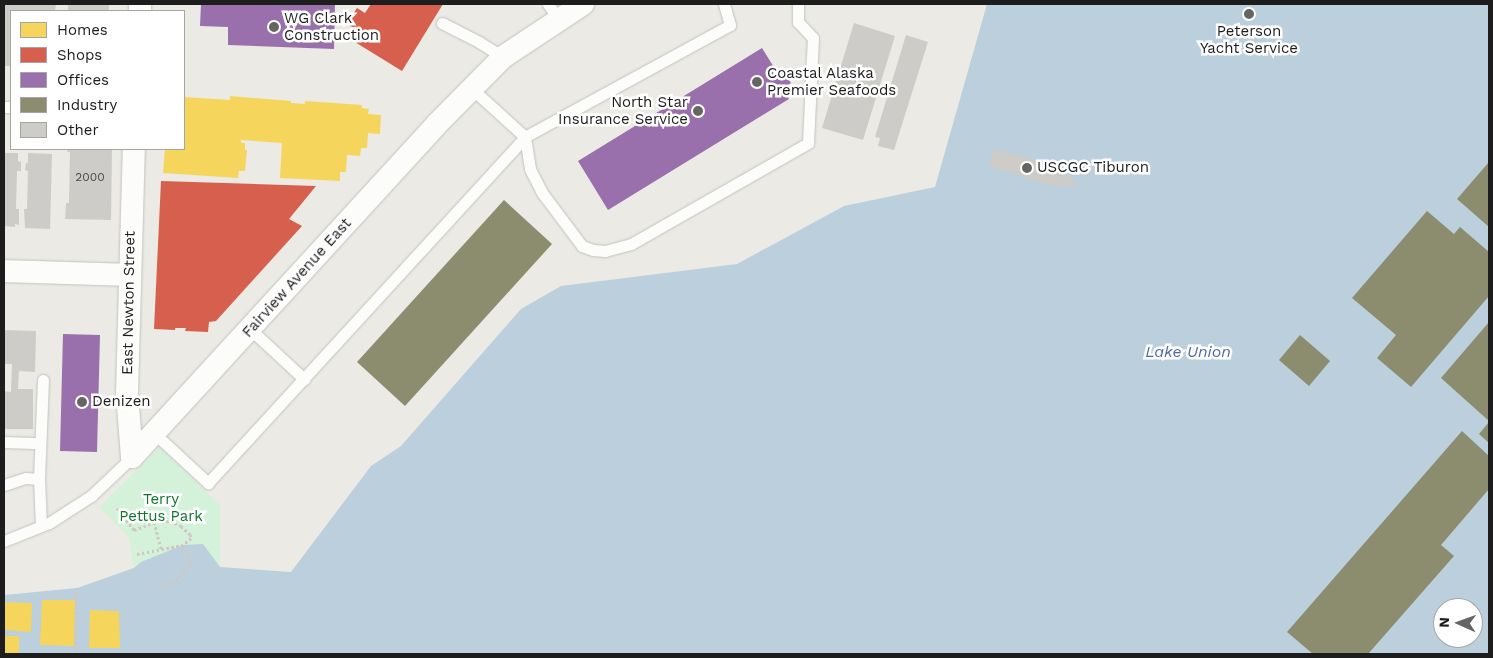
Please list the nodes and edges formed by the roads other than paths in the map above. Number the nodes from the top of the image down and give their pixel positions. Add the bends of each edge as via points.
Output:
1 (583, 4) edge
2 (724, 4) edge
3 (798, 4) edge
4 (553, 11) edge
5 (442, 23) dead end
6 (503, 57) junction
7 (472, 89) junction
8 (525, 137) junction
9 (134, 150) edge
10 (4, 271) edge
11 (129, 275) junction
12 (250, 329) junction
13 (304, 379) junction
14 (43, 380) dead end
15 (154, 433) junction
16 (4, 442) edge
17 (40, 443) junction
18 (132, 457) junction
19 (39, 479) junction
20 (4, 485) edge
21 (41, 526) junction
22 (4, 541) edge

1 - 4 street, Fairview Avenue East
2 - 8 lane via 730,25
3 - 8 lane via 798,22 813,38 808,143 631,244 605,251 582,246 543,194 530,169
4 - 6 street, Fairview Avenue East
5 - 6 lane
6 - 7 street, Fairview Avenue East
7 - 8 lane
7 - 12 street, Fairview Avenue East
8 - 13 lane
9 - 11 street, East Newton Street
10 - 11 street
11 - 18 street, East Newton Street via 127,393
12 - 13 lane
12 - 15 street, Fairview Avenue East
13 - 15 lane via 208,483
14 - 17 lane
15 - 18 street, Fairview Avenue East
16 - 17 lane
17 - 19 lane
18 - 21 lane, Fairview Avenue East via 91,496
19 - 20 lane via 26,478
19 - 21 lane
21 - 22 lane, Fairview Avenue East

